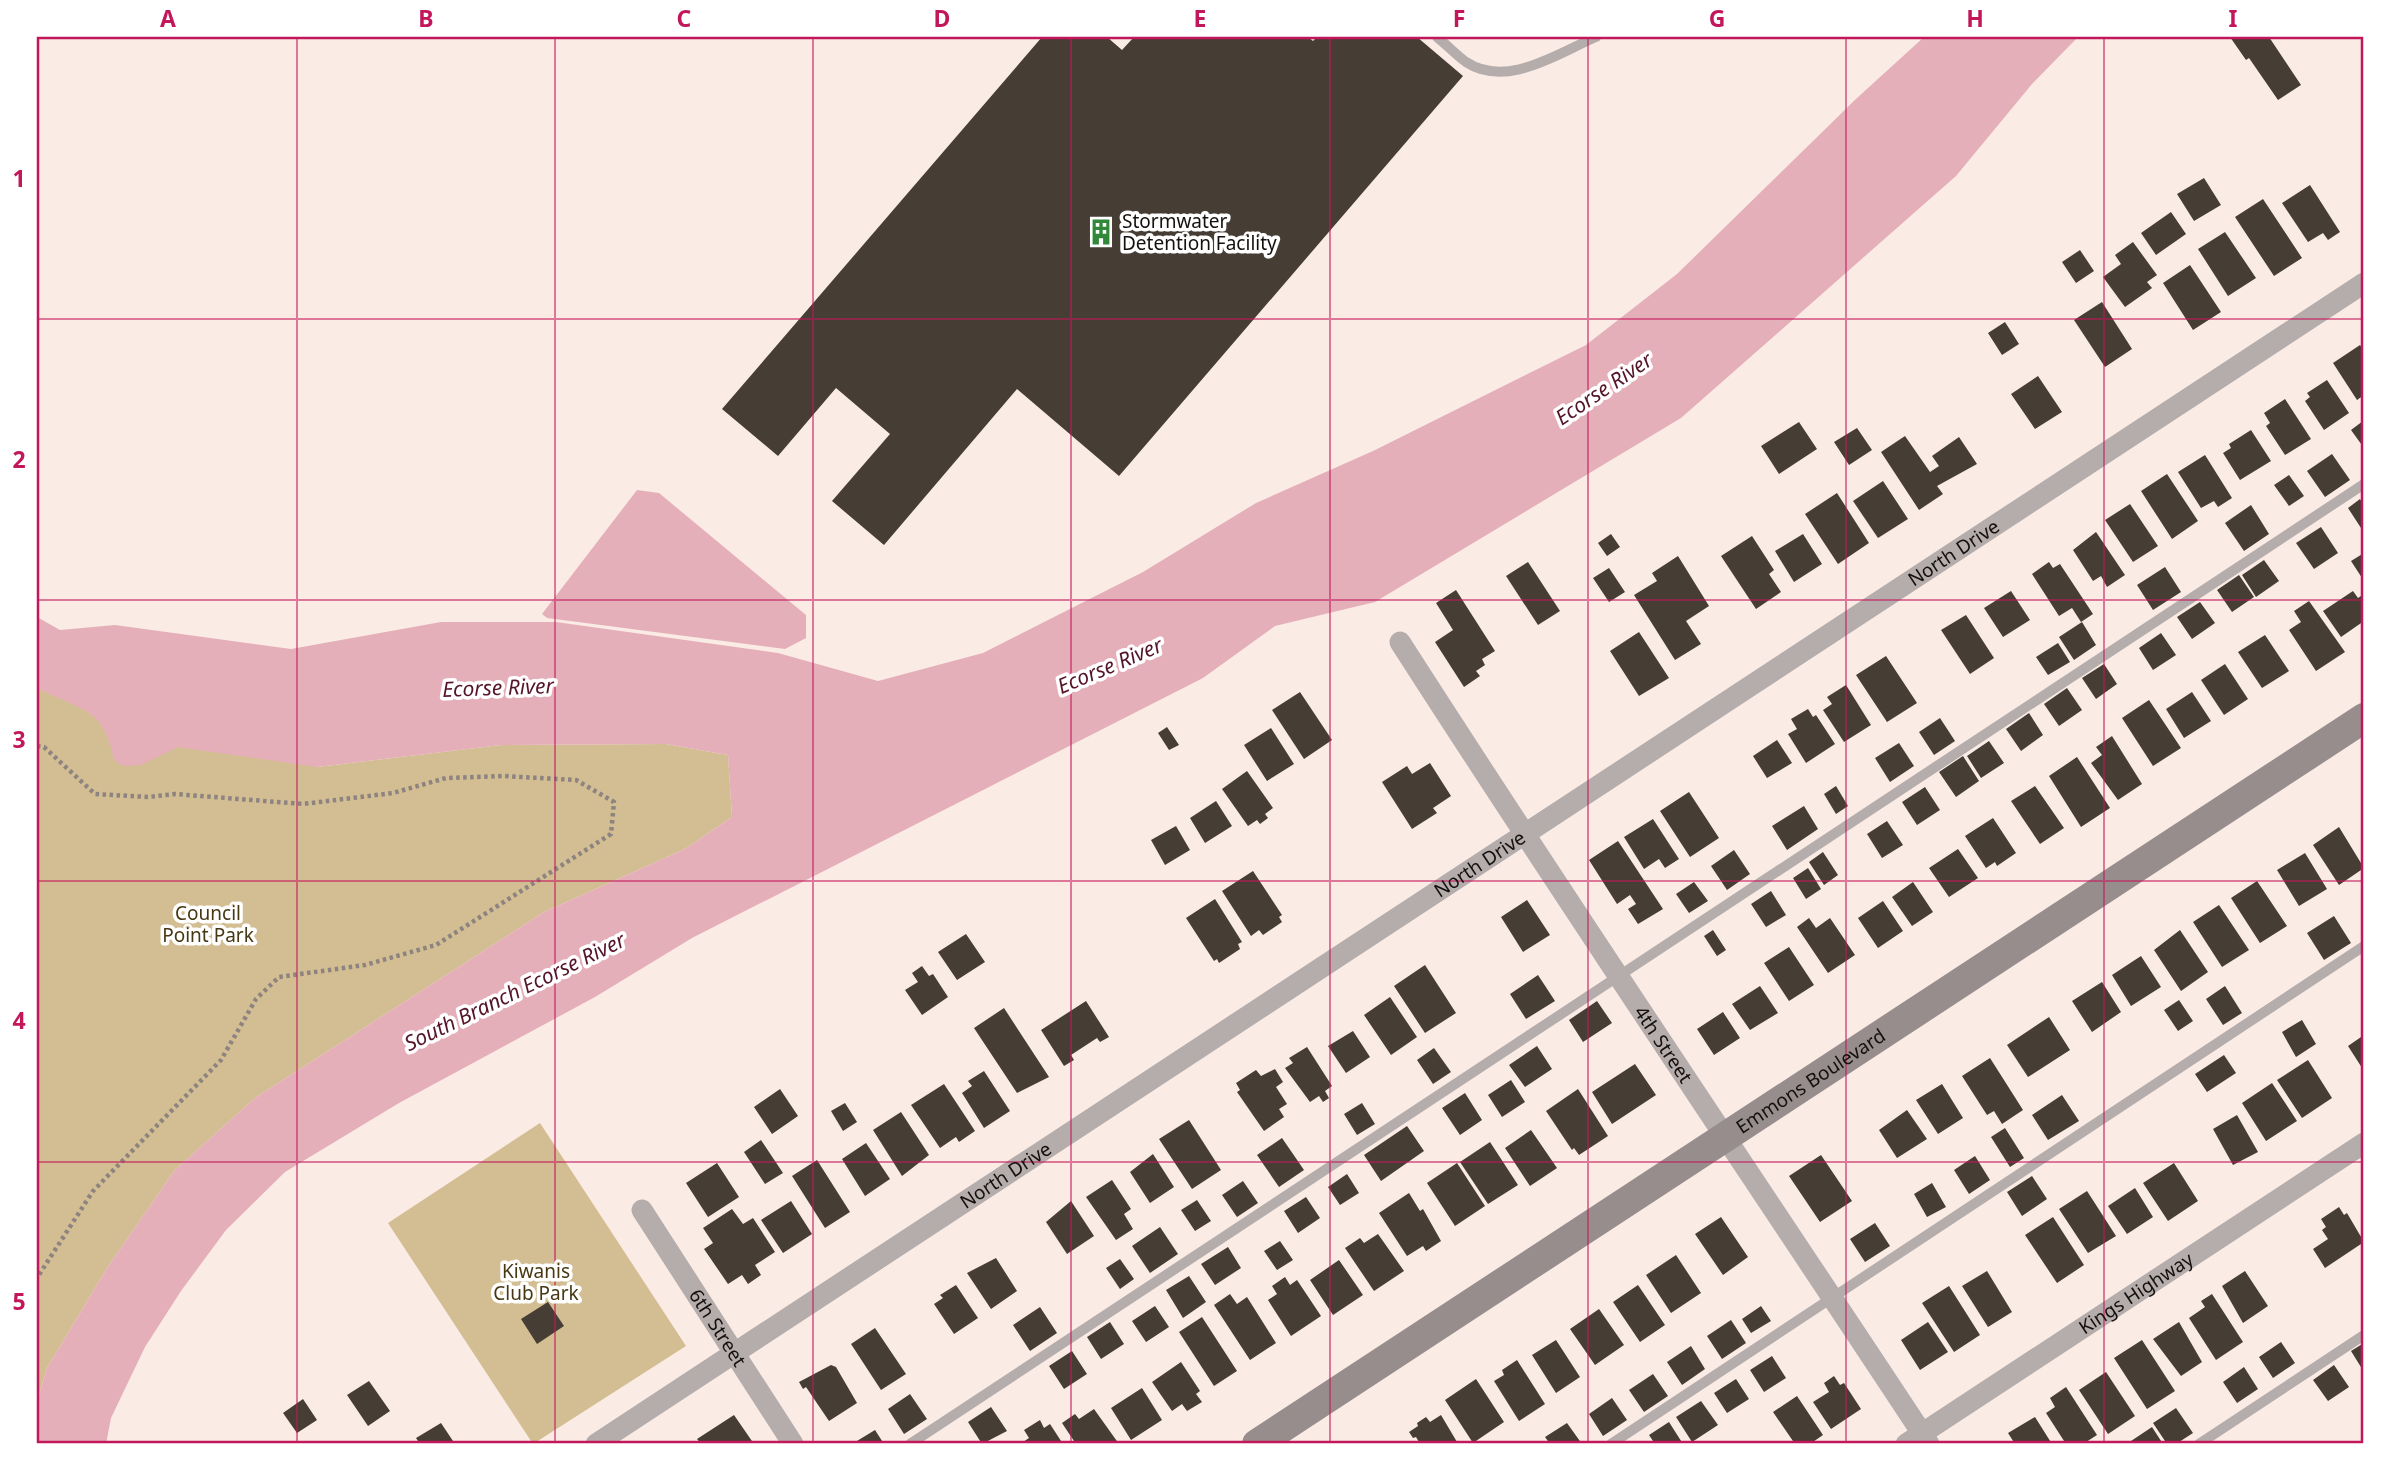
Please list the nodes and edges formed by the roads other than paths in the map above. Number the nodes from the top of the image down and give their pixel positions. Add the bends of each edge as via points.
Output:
1 (1437, 37) edge
2 (1596, 37) edge
3 (2364, 283) edge
4 (2364, 484) edge
5 (1400, 642) dead end
6 (2364, 718) edge
7 (1524, 835) junction
8 (2364, 946) edge
9 (1619, 975) junction
10 (1727, 1136) junction
11 (2364, 1143) edge
12 (642, 1210) dead end
13 (1832, 1297) junction
14 (2364, 1335) edge
15 (733, 1353) junction
16 (1919, 1441) edge
17 (596, 1444) edge
18 (793, 1444) edge
19 (910, 1444) edge
20 (1257, 1444) edge
21 (1611, 1444) edge
22 (2199, 1444) edge

1 - 2 lane via 1467,63 1508,73
3 - 7 street, North Drive
4 - 9 lane
5 - 7 street, 4th Street
6 - 10 street, Emmons Boulevard
7 - 9 street, 4th Street
7 - 15 street, North Drive
8 - 13 lane
9 - 10 street, 4th Street
9 - 19 lane
10 - 13 street, 4th Street
10 - 20 street, Emmons Boulevard
11 - 16 street, Kings Highway
12 - 15 street, 6th Street
13 - 16 street, 4th Street
13 - 21 lane
14 - 22 lane
15 - 17 street, North Drive
15 - 18 street, 6th Street

